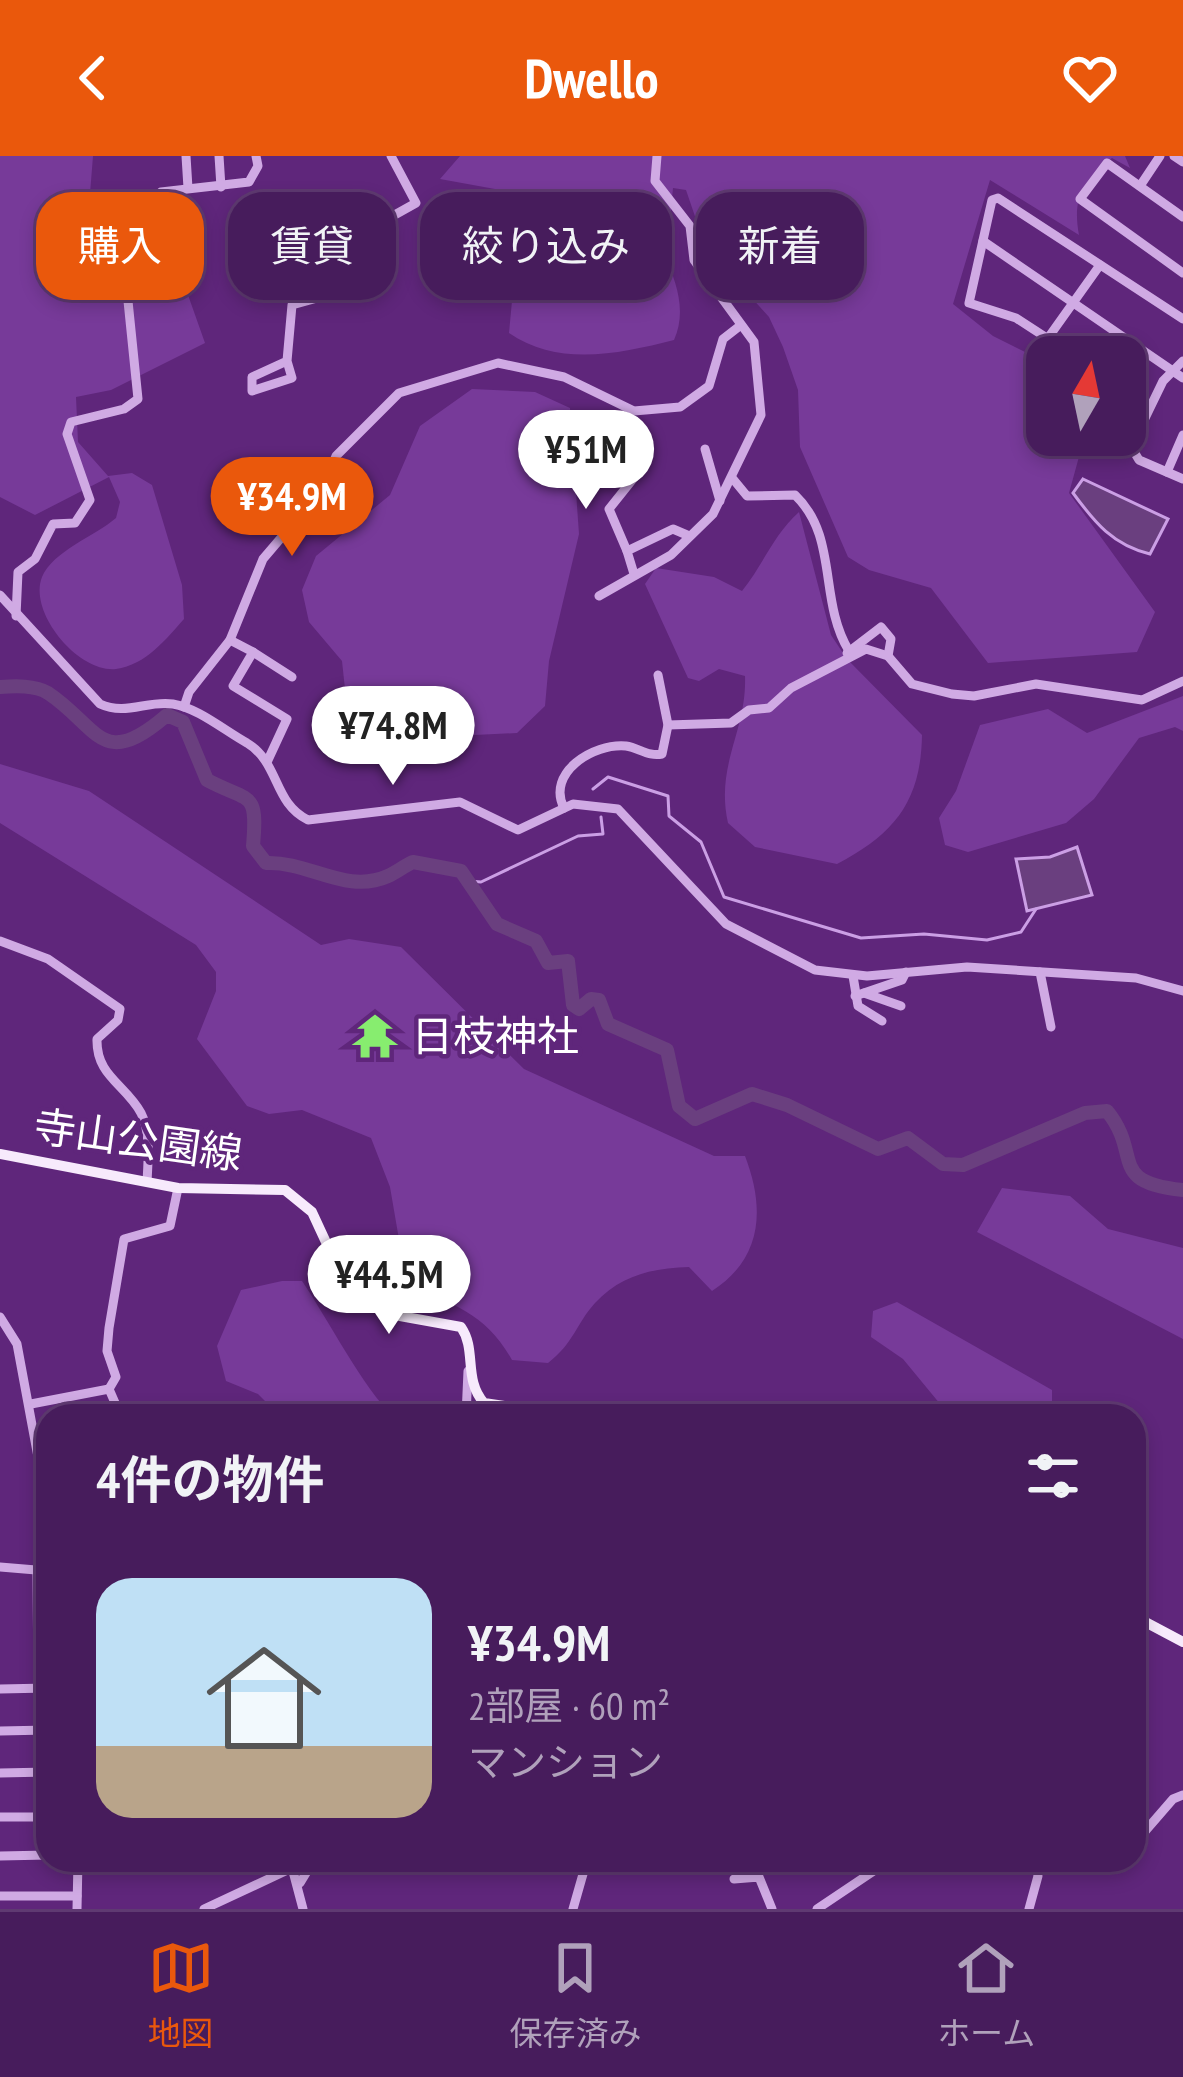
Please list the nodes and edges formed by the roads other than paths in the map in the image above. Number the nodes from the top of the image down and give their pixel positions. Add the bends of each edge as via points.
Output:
1 (186, 156) edge
2 (218, 156) edge
3 (256, 156) edge
4 (391, 156) edge
5 (657, 156) edge
6 (1160, 156) edge
7 (1174, 156) edge
8 (1183, 162) edge
9 (1140, 186) junction
10 (220, 187) junction
11 (188, 188) junction
12 (172, 192) edge
13 (1183, 217) edge
14 (983, 241) junction
15 (1100, 265) junction
16 (1183, 273) edge
17 (128, 300) edge
18 (1074, 302) junction
19 (1183, 319) edge
20 (741, 325) junction
21 (1045, 336) edge
22 (1049, 336) edge
23 (287, 361) junction
24 (1183, 361) edge
25 (1172, 370) junction
26 (1183, 379) edge
27 (1146, 418) edge
28 (1183, 435) edge
29 (705, 449) dead end
30 (1136, 456) edge
31 (632, 467) dead end
32 (1167, 472) junction
33 (733, 479) junction
34 (1183, 479) edge
35 (720, 502) junction
36 (687, 535) junction
37 (627, 551) junction
38 (634, 574) junction
39 (0, 595) edge
40 (599, 596) dead end
41 (16, 616) junction
42 (230, 640) junction
43 (849, 651) junction
44 (254, 652) junction
45 (889, 656) junction
46 (829, 668) junction
47 (658, 675) dead end
48 (292, 677) dead end
49 (1183, 681) edge
50 (184, 707) junction
51 (668, 725) junction
52 (268, 760) junction
53 (564, 808) junction
54 (0, 941) edge
55 (906, 972) junction
56 (1040, 972) junction
57 (853, 976) junction
58 (1042, 984) junction
59 (1183, 991) edge
60 (1027, 993) dead end
61 (859, 994) junction
62 (901, 1006) dead end
63 (881, 1021) dead end
64 (1051, 1027) dead end
65 (0, 1154) edge
66 (147, 1181) junction
67 (178, 1188) junction
68 (0, 1317) edge
69 (468, 1371) junction
70 (109, 1389) junction
71 (31, 1404) junction
72 (116, 1404) edge
73 (467, 1404) edge
74 (488, 1404) edge
75 (36, 1435) edge
76 (0, 1568) edge
77 (36, 1568) edge
78 (1146, 1622) edge
79 (1183, 1642) edge
80 (36, 1688) edge
81 (0, 1689) edge
82 (36, 1730) edge
83 (0, 1732) edge
84 (36, 1772) edge
85 (0, 1773) edge
86 (1183, 1795) edge
87 (0, 1817) edge
88 (36, 1817) edge
89 (1146, 1830) edge
90 (0, 1856) edge
91 (36, 1856) edge
92 (77, 1872) edge
93 (275, 1872) edge
94 (296, 1872) edge
95 (307, 1872) edge
96 (584, 1872) edge
97 (872, 1872) edge
98 (1036, 1872) edge
99 (734, 1879) dead end
100 (300, 1883) junction
101 (0, 1896) edge
102 (77, 1903) edge
103 (204, 1909) edge
104 (303, 1909) edge
105 (573, 1909) edge
106 (772, 1909) edge
107 (817, 1909) edge
108 (1029, 1909) edge

1 - 11 street
2 - 10 street
3 - 10 street via 249,182
4 - 23 street via 416,203 348,241 346,290 292,304
5 - 20 street via 655,181 690,226 694,260
6 - 9 street
7 - 8 street
9 - 13 street
9 - 16 street via 1107,163 1080,199
10 - 11 street
11 - 12 street
14 - 15 street via 998,198
14 - 18 street
14 - 21 street via 969,303
15 - 18 street
15 - 19 street
17 - 41 street via 138,399 71,422 67,434 90,500 75,523 53,524 35,559 18,572
18 - 22 street
18 - 25 street
20 - 33 street via 756,349 761,415
20 - 42 street via 723,339 709,386 671,410 620,408 564,377 498,364 399,393 336,456 321,491 263,559
23 - 23 street via 292,378 251,391 252,377
24 - 25 street
25 - 26 street
25 - 27 street
28 - 32 street
29 - 35 street
30 - 32 street
31 - 37 street via 633,479 608,514
32 - 34 street
33 - 35 street
33 - 43 street via 747,496 795,495 822,528 830,612
35 - 36 street
36 - 37 street via 673,530
36 - 38 street via 671,555
37 - 38 street
38 - 40 street
39 - 41 street
41 - 50 street via 100,704
42 - 44 street
42 - 50 street
43 - 45 street via 880,627 891,640
43 - 46 street
44 - 48 street
44 - 52 street via 233,686 286,719
45 - 46 street via 866,649
45 - 49 street via 912,684 974,696 1036,684 1142,700
46 - 51 street via 730,723
47 - 51 street
50 - 52 street
51 - 53 street via 662,754 619,746 568,768 557,794
52 - 53 street via 290,809 321,822 460,802 518,830
53 - 57 street via 593,802 618,809 735,931 802,966
54 - 66 street via 48,959 120,1009 97,1039 97,1056 142,1116
55 - 56 street
55 - 57 street
55 - 61 street
56 - 58 street
56 - 59 street via 1136,977
57 - 61 street
58 - 60 street
58 - 64 street
61 - 62 street
61 - 63 street via 858,1006
65 - 66 main road, 寺山公園線
66 - 67 main road, 寺山公園線
67 - 69 main road, 寺山公園線 via 294,1194 338,1266 400,1316 461,1327
67 - 70 street via 170,1226 124,1239 118,1252 107,1351 116,1377
68 - 71 street via 17,1344
69 - 73 street
69 - 74 main road, 寺山公園線
70 - 71 street
70 - 72 street
71 - 75 street
76 - 77 street
78 - 79 main road
80 - 81 street
82 - 83 street
84 - 85 street
86 - 89 street
87 - 88 street
90 - 91 street
92 - 102 street
93 - 103 street
94 - 100 street
95 - 100 street
96 - 105 street
97 - 107 street
98 - 108 street
99 - 106 street via 759,1876
100 - 104 street
101 - 102 street

